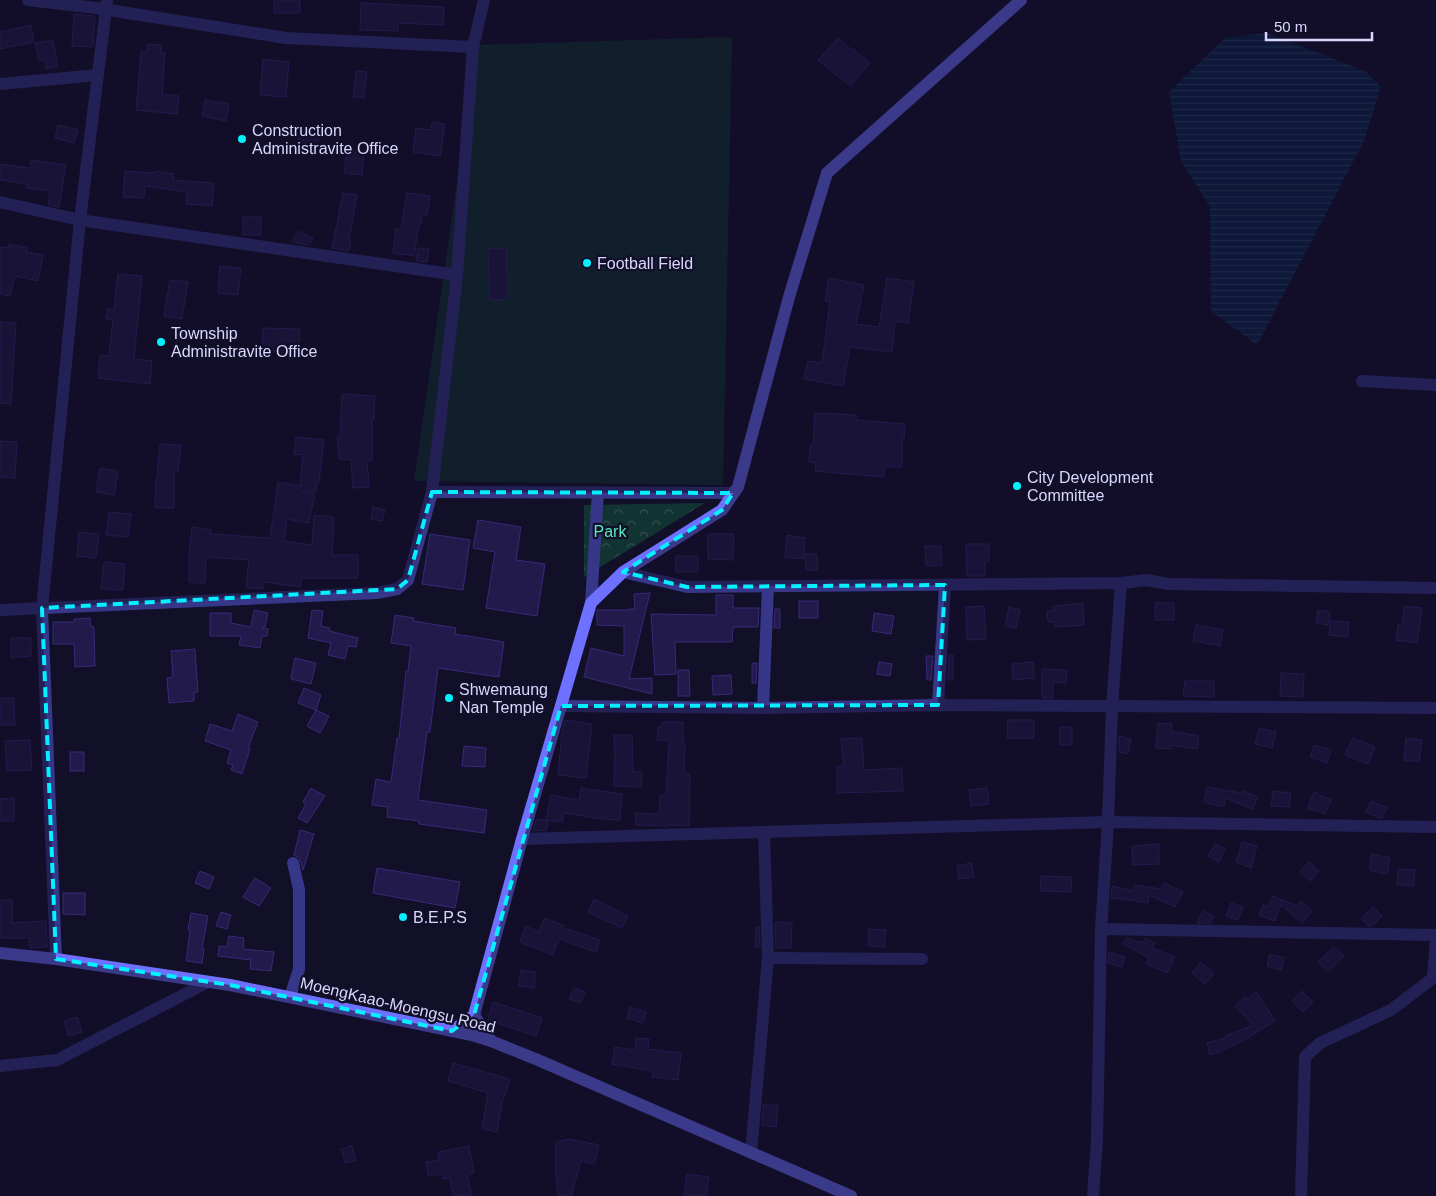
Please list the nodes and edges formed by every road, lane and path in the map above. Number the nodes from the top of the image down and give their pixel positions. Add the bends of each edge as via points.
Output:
1 (28, 0) edge
2 (484, 0) edge
3 (1020, 0) edge
4 (107, 5) edge
5 (473, 47) junction
6 (98, 75) junction
7 (0, 84) edge
8 (0, 202) edge
9 (80, 220) junction
10 (457, 275) junction
11 (1362, 381) dead end
12 (1436, 385) edge
13 (432, 492) junction
14 (598, 492) junction
15 (733, 494) junction
16 (623, 572) junction
17 (1121, 582) junction
18 (945, 585) junction
19 (768, 586) junction
20 (1436, 588) edge
21 (591, 603) junction
22 (42, 608) junction
23 (0, 610) edge
24 (938, 705) junction
25 (561, 706) junction
26 (1112, 706) junction
27 (764, 708) junction
28 (1436, 708) edge
29 (1108, 822) junction
30 (1436, 827) edge
31 (764, 832) junction
32 (522, 839) junction
33 (293, 863) dead end
34 (1101, 929) junction
35 (1436, 936) edge
36 (0, 953) edge
37 (768, 958) junction
38 (922, 958) dead end
39 (56, 959) junction
40 (208, 982) junction
41 (290, 997) junction
42 (474, 1015) junction
43 (452, 1031) junction
44 (491, 1041) junction
45 (0, 1066) edge
46 (751, 1153) junction
47 (851, 1196) edge
48 (1093, 1196) edge
49 (1301, 1196) edge

1 - 4 street
2 - 5 street
3 - 15 main road via 827,173 789,297 738,486
4 - 5 street via 286,38
4 - 6 street
5 - 10 street
6 - 7 street
6 - 9 street
8 - 9 street
9 - 10 street
9 - 22 street
10 - 13 street
11 - 12 street
13 - 14 street
13 - 22 street via 408,580 397,590
14 - 15 street
14 - 21 street
15 - 16 main road via 722,510
16 - 19 street via 687,587
16 - 21 main road
17 - 18 street
17 - 20 street
17 - 26 street
18 - 19 street
18 - 24 street
19 - 27 street
21 - 25 main road
22 - 23 street
22 - 39 street
24 - 26 street
24 - 27 street
25 - 27 street
25 - 32 main road
26 - 28 street
26 - 29 street
29 - 30 street
29 - 31 street
29 - 34 street
31 - 32 street
31 - 37 street
32 - 42 main road
33 - 41 street via 299,889 299,969
34 - 35 street
34 - 48 street
35 - 49 street via 1433,978 1391,1010 1320,1043 1305,1057
36 - 39 main road, MoengKaao-Moengsu Road
37 - 38 street
37 - 46 street
39 - 40 main road, MoengKaao-Moengsu Road
40 - 41 main road, MoengKaao-Moengsu Road
40 - 45 street via 57,1060
41 - 43 main road, MoengKaao-Moengsu Road
42 - 43 main road
42 - 44 main road
43 - 44 main road, MoengKaao-Moengsu Road
44 - 46 main road, MoengKaao-Moengsu Road
46 - 47 main road, MoengKaao-Moengsu Road

